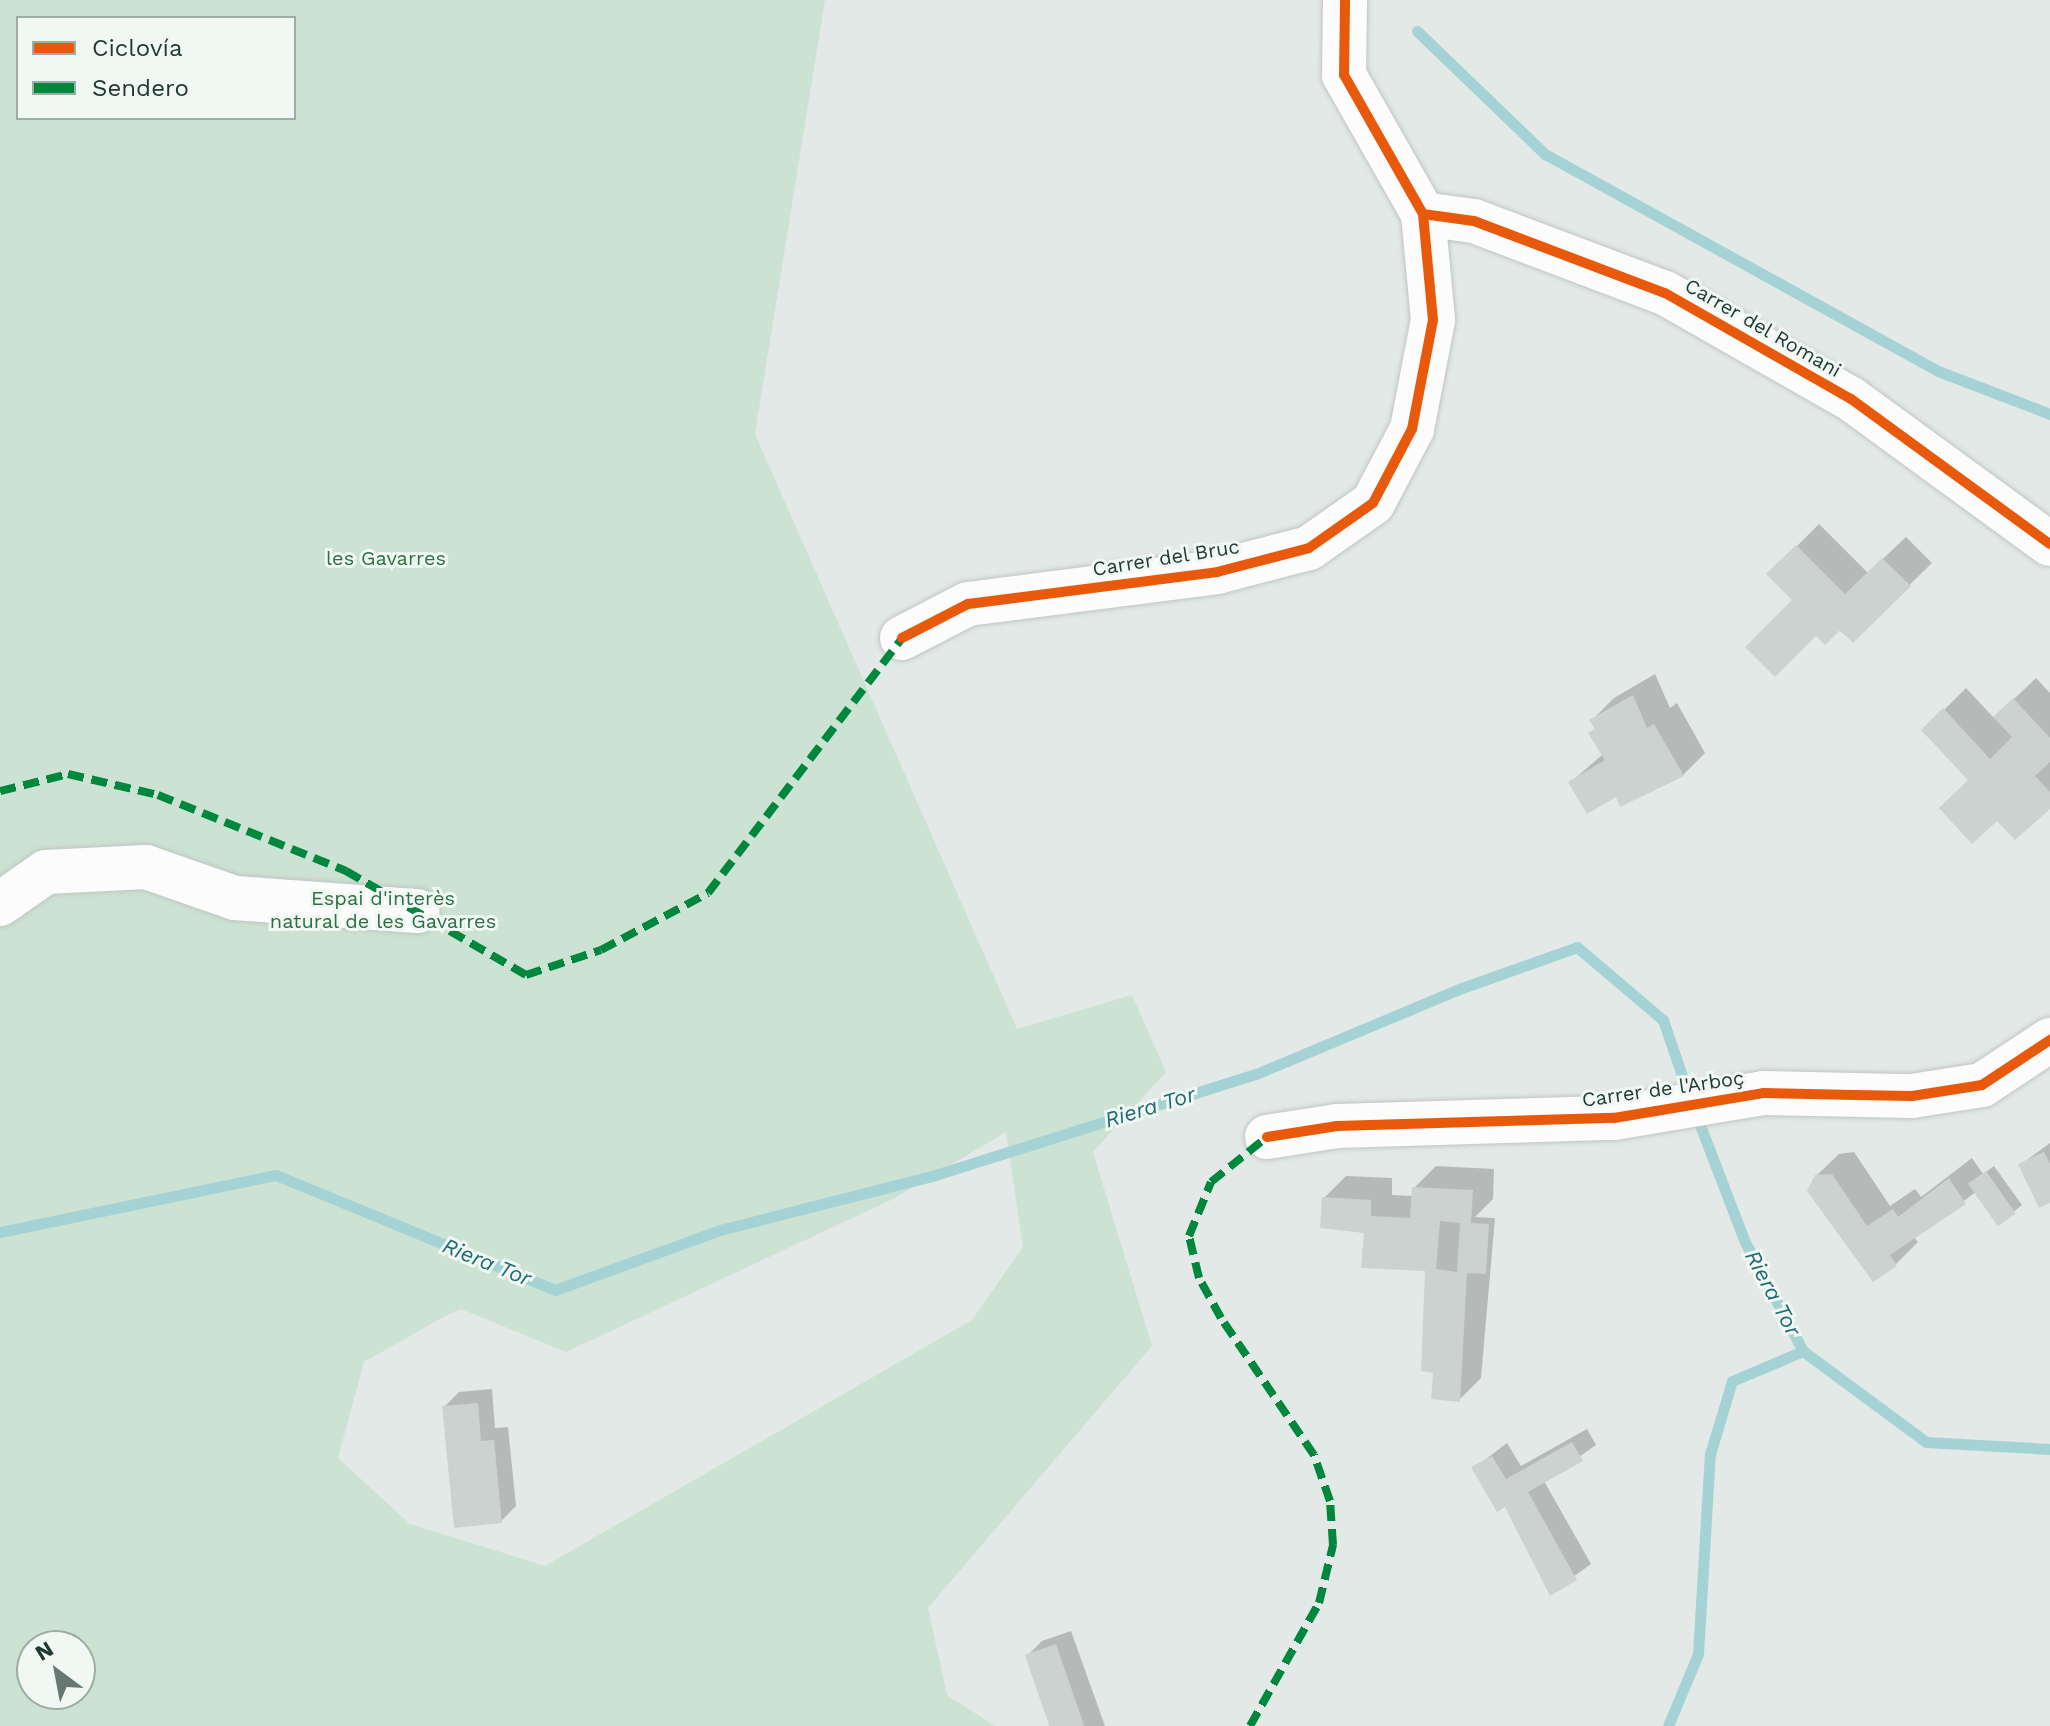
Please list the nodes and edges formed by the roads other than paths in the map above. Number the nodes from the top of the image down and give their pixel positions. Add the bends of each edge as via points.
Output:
1 (1345, 0) edge
2 (1423, 214) junction
3 (2050, 544) edge
4 (902, 638) dead end
5 (0, 904) edge
6 (418, 911) dead end
7 (2050, 1040) edge
8 (1267, 1137) dead end

1 - 2 street, Carrer del Bruc via 1344,75
2 - 3 street, Carrer del Romani via 1474,221 1665,293 1851,399
2 - 4 street, Carrer del Bruc via 1433,320 1412,429 1373,503 1309,548 1217,572 968,604
5 - 6 street via 46,872 146,867 235,898
7 - 8 street, Carrer de l'Arboç via 1982,1085 1912,1096 1763,1093 1614,1118 1337,1126

